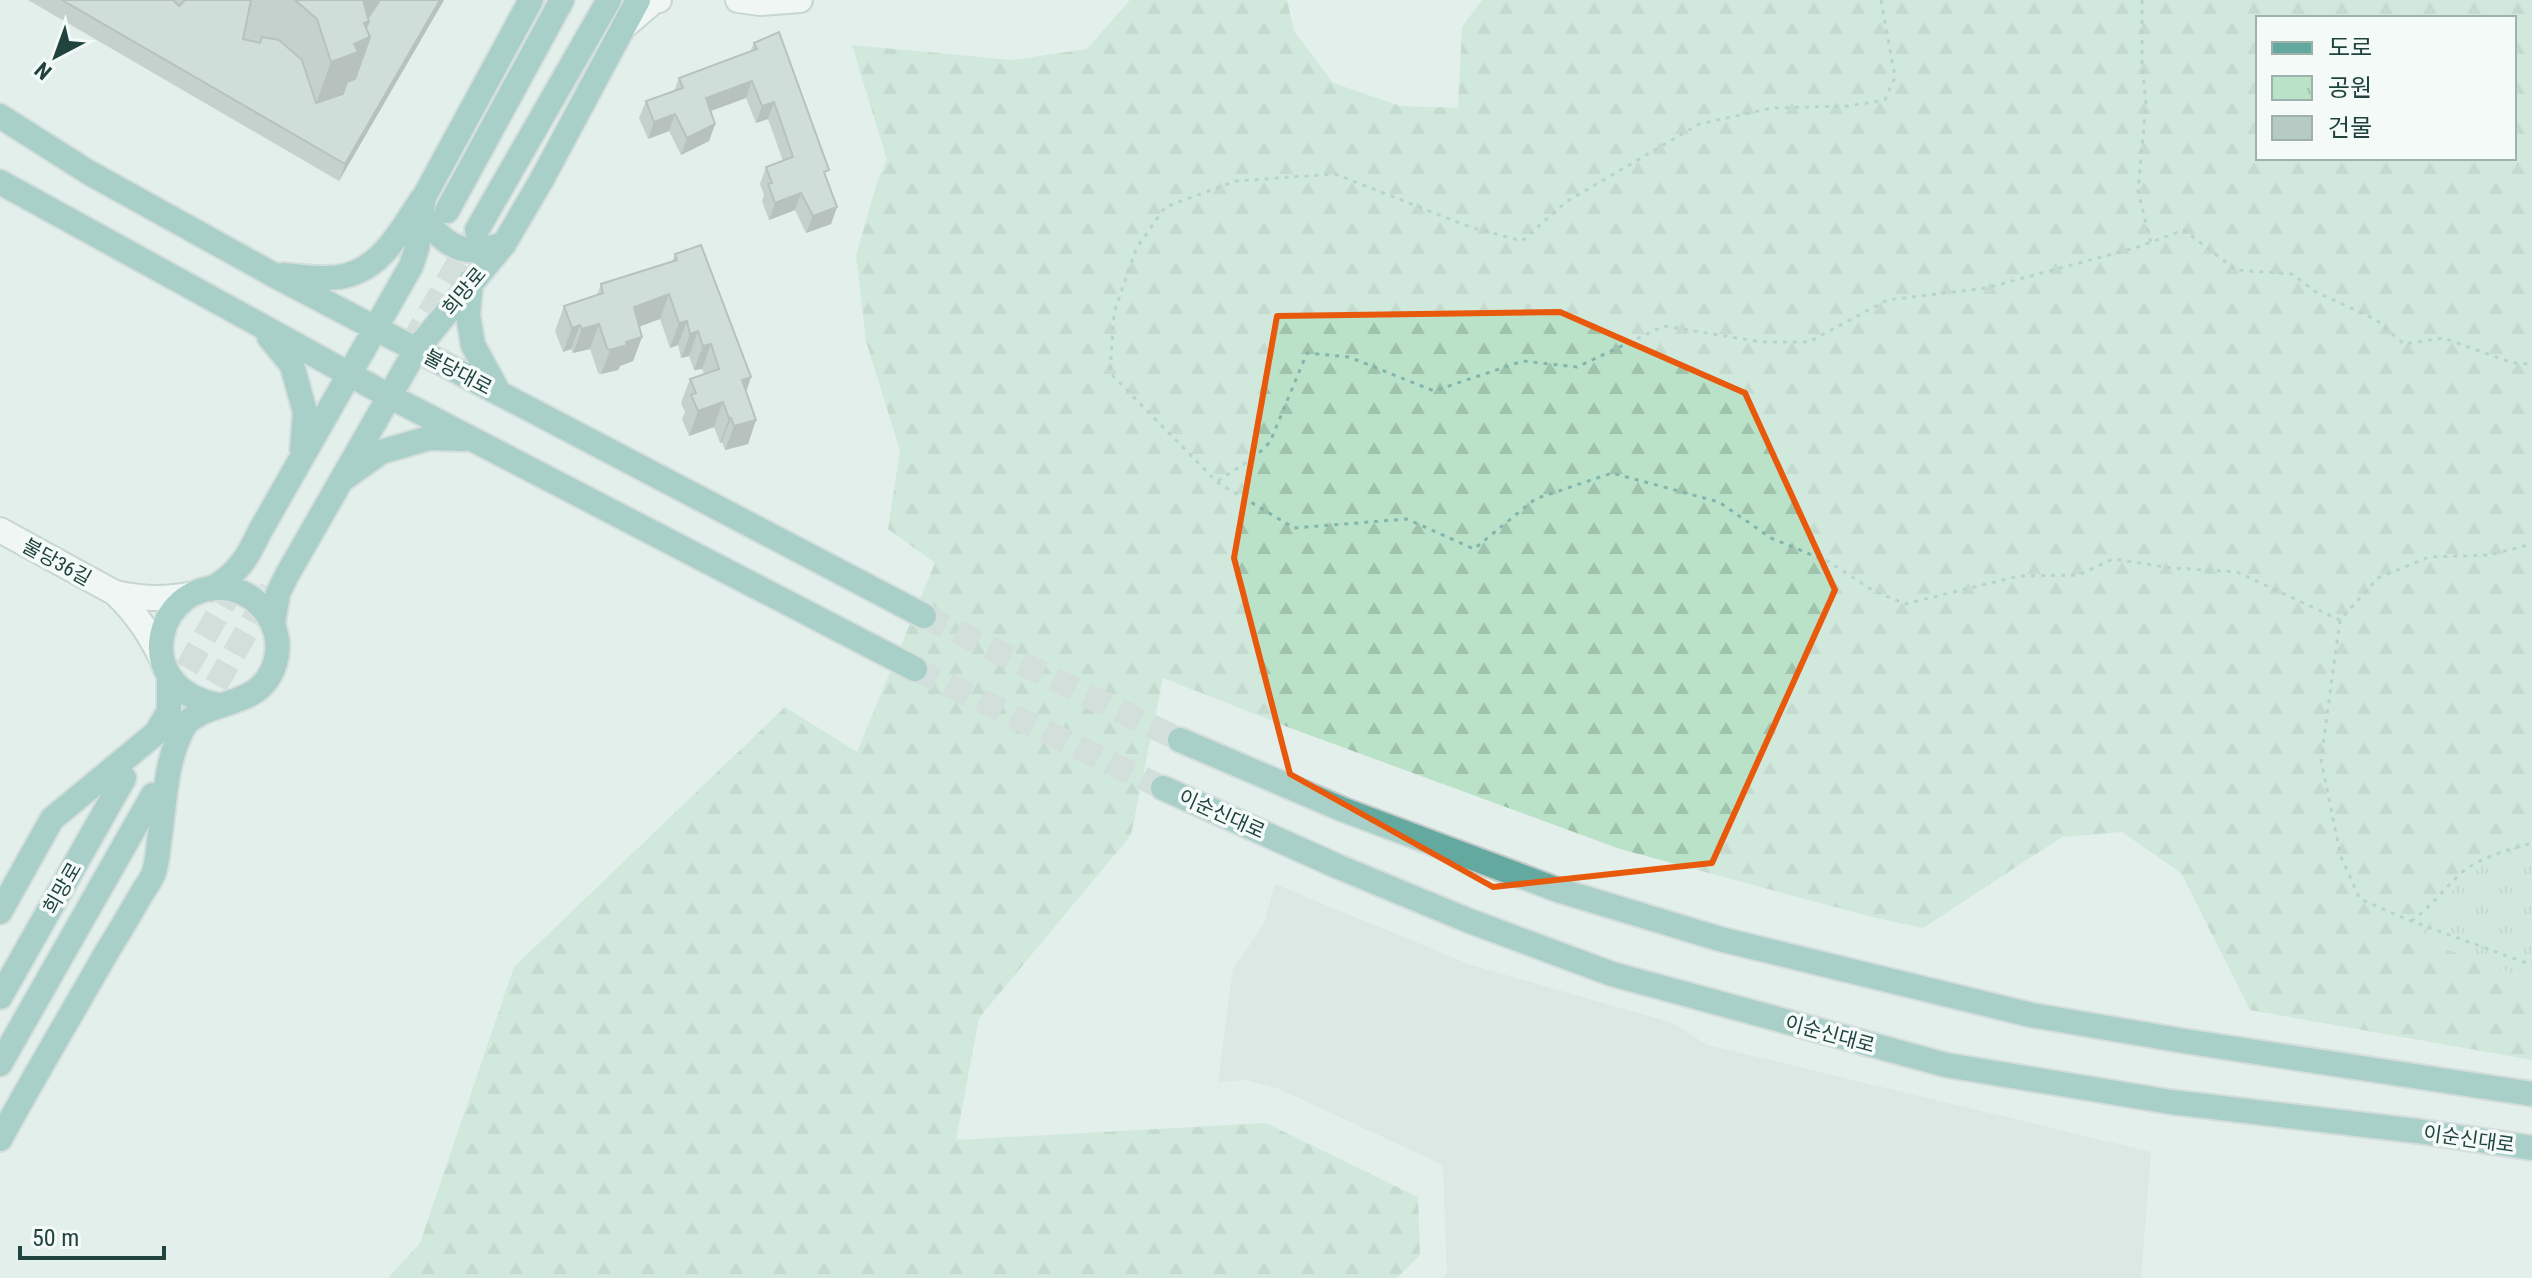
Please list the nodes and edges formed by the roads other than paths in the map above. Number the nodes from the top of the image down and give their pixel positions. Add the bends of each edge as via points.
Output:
1 (531, 0) edge
2 (562, 0) edge
3 (609, 0) edge
4 (638, 0) edge
5 (659, 0) edge
6 (738, 0) edge
7 (800, 0) edge
8 (625, 26) junction
9 (0, 116) edge
10 (0, 182) edge
11 (423, 205) junction
12 (447, 211) dead end
13 (477, 230) tunnel mouth
14 (504, 244) junction
15 (272, 274) junction
16 (471, 281) junction
17 (260, 326) junction
18 (376, 329) junction
19 (416, 350) junction
20 (350, 375) junction
21 (499, 393) junction
22 (389, 396) junction
23 (474, 440) junction
24 (301, 460) junction
25 (341, 480) junction
26 (0, 530) edge
27 (202, 592) junction
28 (115, 593) junction
29 (924, 616) tunnel mouth
30 (273, 624) junction
31 (165, 668) junction
32 (915, 669) tunnel mouth
33 (218, 705) junction
34 (1180, 740) tunnel mouth
35 (124, 778) dead end
36 (1163, 788) tunnel mouth
37 (153, 795) dead end
38 (0, 912) edge
39 (0, 997) edge
40 (0, 1064) edge
41 (2532, 1094) edge
42 (0, 1139) edge
43 (2532, 1148) edge

1 - 11 main road
2 - 12 main road
3 - 13 main road
4 - 8 main road, 희망로
5 - 8 street
6 - 7 street
8 - 14 main road, 희망로
9 - 15 main road, 불당대로 via 88,172
10 - 17 main road
11 - 14 main road via 430,228 463,249
11 - 15 main road via 367,269 338,278
11 - 18 main road via 411,266
14 - 16 main road, 희망로
15 - 18 main road, 불당대로
16 - 19 main road, 희망로
16 - 21 main road via 468,315 473,345
17 - 20 main road
17 - 24 main road via 292,365 305,412
18 - 19 main road, 불당대로
18 - 20 main road
19 - 21 main road, 불당대로
19 - 22 main road, 희망로
20 - 22 main road
20 - 24 main road
21 - 29 main road, 불당대로
22 - 23 main road
22 - 25 main road, 희망로
23 - 25 main road via 417,441 381,452
23 - 32 main road
24 - 27 main road via 248,556 232,575
25 - 30 main road, 희망로 via 278,593
26 - 28 street, 불당36길
27 - 28 street, 불당36길 via 169,599
27 - 30 main road via 230,589 248,596
27 - 31 main road via 177,606 166,621 161,640
28 - 31 street, 불당36길 via 150,633
30 - 33 main road via 278,643 268,680 237,703
31 - 33 main road via 182,692
31 - 38 main road via 169,711 156,733 52,819
33 - 42 main road via 188,720 174,745 154,872
34 - 41 main road via 1344,810 1544,885 1749,946 2031,1015
35 - 39 main road, 희망로
36 - 43 main road, 이순신대로 via 1339,867 1612,974 1946,1065 2171,1102
37 - 40 main road

